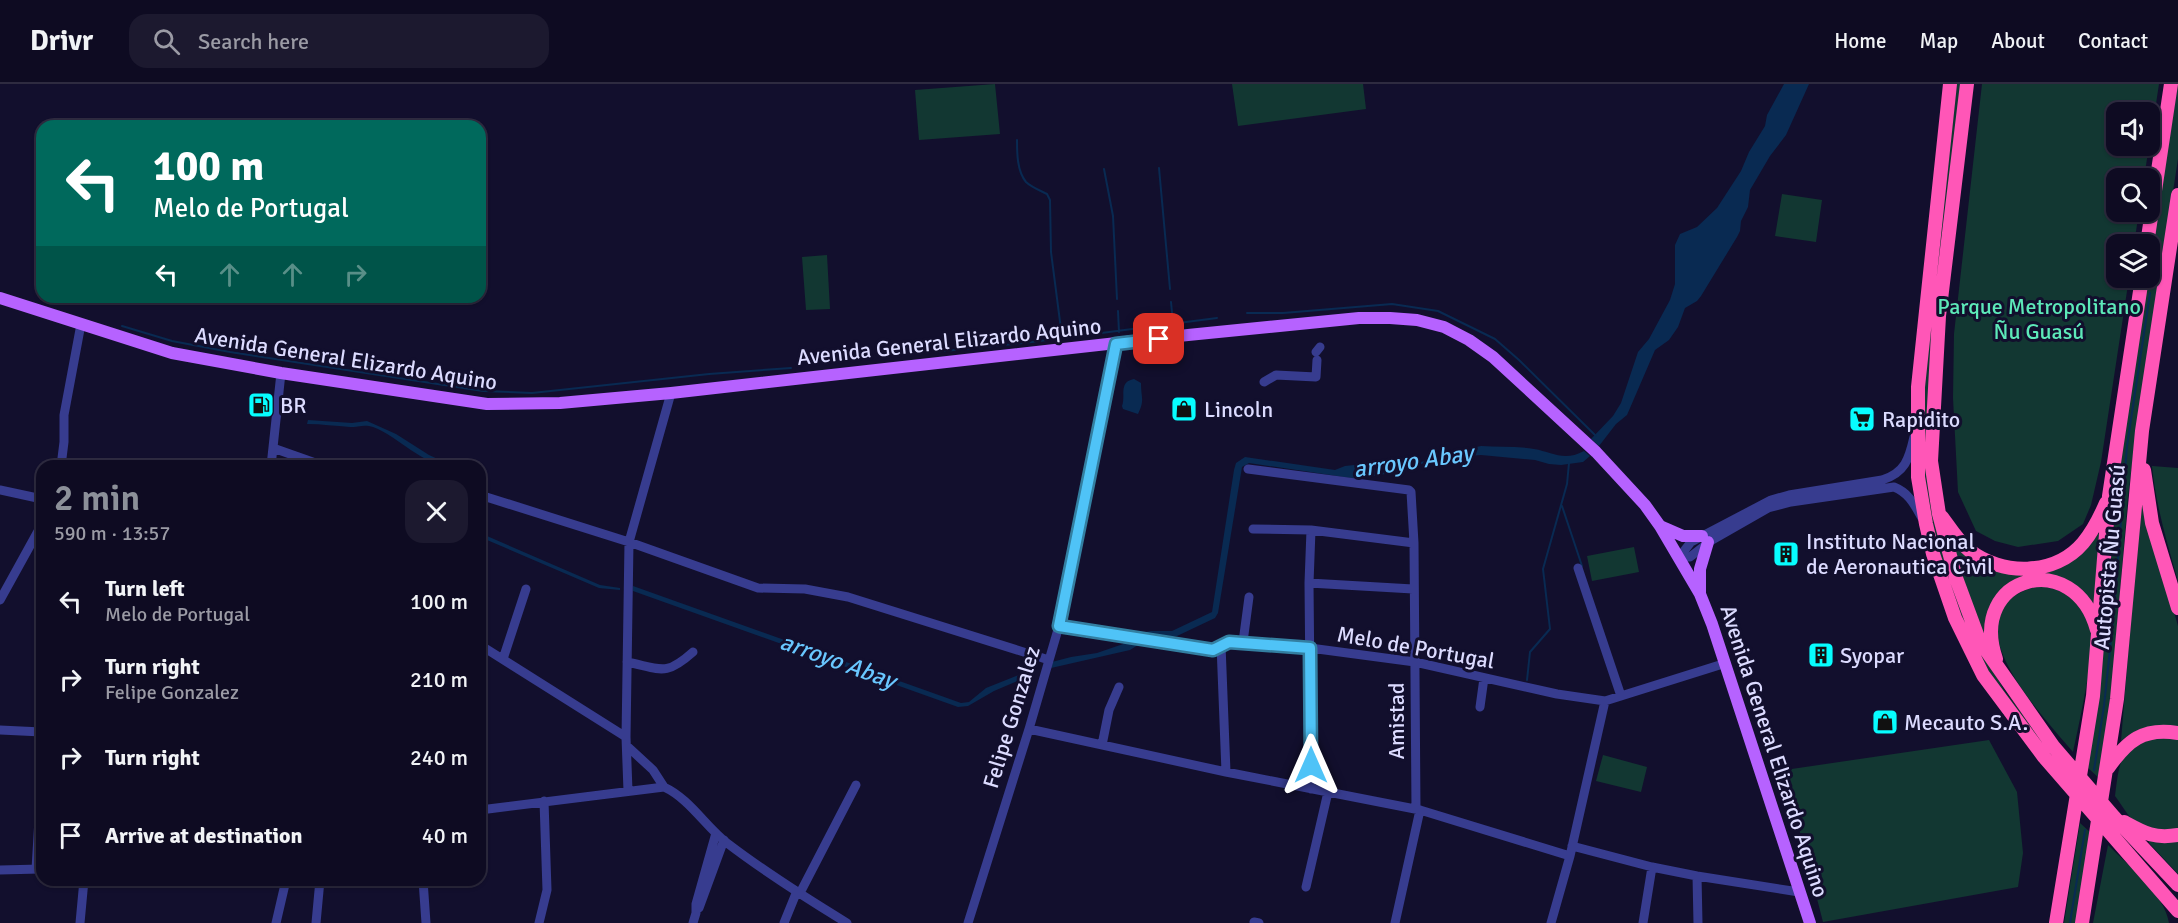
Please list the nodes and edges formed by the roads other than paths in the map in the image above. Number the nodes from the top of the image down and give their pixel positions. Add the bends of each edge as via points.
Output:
1 (1950, 84) edge
2 (1967, 84) edge
3 (2171, 84) edge
4 (2178, 195) edge
5 (2148, 234) edge
6 (2140, 288) edge
7 (0, 298) edge
8 (81, 324) junction
9 (1116, 344) junction
10 (1318, 358) dead end
11 (280, 373) junction
12 (1264, 382) dead end
13 (671, 393) junction
14 (1918, 423) junction
15 (2142, 431) junction
16 (273, 448) junction
17 (62, 460) edge
18 (272, 460) edge
19 (307, 460) edge
20 (1248, 469) dead end
21 (0, 490) edge
22 (2109, 495) junction
23 (486, 497) edge
24 (36, 498) edge
25 (1939, 514) junction
26 (1926, 524) junction
27 (1660, 526) junction
28 (1253, 529) dead end
29 (1311, 530) junction
30 (36, 535) edge
31 (1705, 539) junction
32 (628, 542) junction
33 (1414, 543) junction
34 (1680, 559) junction
35 (1578, 568) dead end
36 (1309, 584) junction
37 (526, 589) dead end
38 (1413, 590) junction
39 (1700, 594) junction
40 (1249, 597) dead end
41 (0, 600) edge
42 (2178, 608) edge
43 (1059, 626) junction
44 (2099, 638) junction
45 (1244, 642) junction
46 (1221, 645) junction
47 (1310, 648) junction
48 (486, 649) edge
49 (693, 652) dead end
50 (503, 659) junction
51 (1049, 660) junction
52 (627, 662) junction
53 (1415, 663) junction
54 (1726, 663) junction
55 (2002, 673) junction
56 (1484, 678) junction
57 (1119, 687) dead end
58 (1621, 696) junction
59 (1605, 701) junction
60 (1480, 707) dead end
61 (1029, 729) junction
62 (0, 730) edge
63 (36, 732) edge
64 (2178, 733) edge
65 (627, 741) junction
66 (1102, 745) junction
67 (2107, 770) junction
68 (1226, 772) junction
69 (856, 785) dead end
70 (664, 788) junction
71 (1311, 789) junction
72 (628, 791) junction
73 (1328, 792) junction
74 (544, 801) junction
75 (486, 809) edge
76 (1418, 810) junction
77 (2114, 817) junction
78 (716, 833) junction
79 (2178, 836) edge
80 (724, 840) junction
81 (1572, 846) junction
82 (1570, 856) junction
83 (1652, 867) junction
84 (36, 869) edge
85 (0, 870) edge
86 (1697, 876) junction
87 (2178, 885) edge
88 (83, 886) edge
89 (285, 886) edge
90 (319, 886) edge
91 (423, 886) edge
92 (1306, 887) dead end
93 (798, 892) junction
94 (1799, 892) junction
95 (2160, 892) junction
96 (2178, 911) edge
97 (696, 913) junction
98 (2084, 920) edge
99 (80, 923) edge
100 (276, 923) edge
101 (316, 923) edge
102 (426, 923) edge
103 (539, 923) edge
104 (693, 923) edge
105 (784, 923) edge
106 (848, 923) edge
107 (968, 923) edge
108 (1395, 923) edge
109 (1551, 923) edge
110 (1643, 923) edge
111 (1698, 923) edge
112 (1810, 923) edge
113 (2056, 923) edge
114 (2174, 923) edge

1 - 14 highway via 1925,309
2 - 25 highway via 1939,316 1931,461
3 - 5 highway
4 - 15 highway, Autopista Ñu Guasú
6 - 22 highway, Autopista Ñu Guasú
7 - 8 main road, Avenida General Elizardo Aquino
8 - 11 main road, Avenida General Elizardo Aquino via 172,353
8 - 17 street via 64,415
9 - 13 main road, Avenida General Elizardo Aquino
9 - 27 main road, Avenida General Elizardo Aquino via 1359,318 1417,320 1444,327 1493,357 1596,452
9 - 43 street, Felipe Gonzalez
10 - 12 street via 1304,377 1276,375
11 - 13 main road, Avenida General Elizardo Aquino via 487,404 560,403
11 - 16 street
13 - 32 street
14 - 26 highway via 1918,477
14 - 31 street via 1908,458 1896,475 1771,500
15 - 42 highway via 2144,485
15 - 67 highway, Autopista Ñu Guasú
16 - 18 street
16 - 19 street
20 - 33 street, Amistad via 1409,490
21 - 24 street
22 - 25 highway via 2082,545 2062,560 2019,570 1997,565 1968,549
22 - 44 highway, Autopista Ñu Guasú
23 - 32 street
25 - 55 highway via 1956,578 1979,640
26 - 31 street via 1904,491 1884,487 1768,508
26 - 95 highway via 1945,592 1983,675 2044,757
27 - 31 main road via 1680,535
27 - 34 main road, Avenida General Elizardo Aquino
28 - 29 street
29 - 33 street
29 - 36 street
30 - 41 street
31 - 34 street via 1687,546
31 - 39 main road
32 - 51 street via 758,588 848,597
32 - 52 street
33 - 38 street, Amistad
34 - 39 main road, Avenida General Elizardo Aquino
35 - 58 street
36 - 38 street
36 - 47 street
37 - 50 street
38 - 53 street, Amistad
39 - 54 main road, Avenida General Elizardo Aquino
40 - 45 street
43 - 46 street, Melo de Portugal via 1213,650
43 - 51 street, Felipe Gonzalez
44 - 55 highway via 2090,610 2073,590 2048,580 2020,585 2007,592 1991,616 1989,634
44 - 113 highway, Autopista Ñu Guasú
45 - 46 street, Melo de Portugal
45 - 47 street, Melo de Portugal
46 - 68 street
47 - 53 street, Melo de Portugal
47 - 71 street
48 - 50 street
49 - 52 street via 670,669
50 - 65 street
51 - 61 street, Felipe Gonzalez
52 - 65 street
53 - 56 street, Melo de Portugal
53 - 76 street, Amistad
54 - 58 street, Melo de Portugal
54 - 94 main road, Avenida General Elizardo Aquino
55 - 77 highway via 2053,746
56 - 59 street, Melo de Portugal
56 - 60 street
57 - 66 street via 1109,710
58 - 59 street, Melo de Portugal
59 - 81 street
61 - 66 street
61 - 107 street, Felipe Gonzalez
62 - 63 street
64 - 67 highway via 2160,730 2144,734 2129,742
65 - 70 street
65 - 72 street
66 - 68 street
67 - 98 highway, Autopista Ñu Guasú
68 - 71 street
69 - 93 street
70 - 72 street
70 - 78 street via 682,799
71 - 73 street
72 - 74 street
73 - 76 street
73 - 92 street
74 - 75 street
74 - 103 street via 548,890
76 - 82 street
76 - 108 street, Amistad
77 - 79 highway via 2146,834
77 - 87 highway
78 - 80 street
78 - 97 street
80 - 93 street
80 - 97 street
81 - 82 street
81 - 83 street
82 - 109 street
83 - 86 street
83 - 110 street
84 - 85 street
86 - 94 street
86 - 111 street
88 - 99 street
89 - 100 street
90 - 101 street
91 - 102 street
93 - 105 street
93 - 106 street
94 - 112 main road, Avenida General Elizardo Aquino
95 - 96 highway
95 - 114 highway
97 - 104 street

